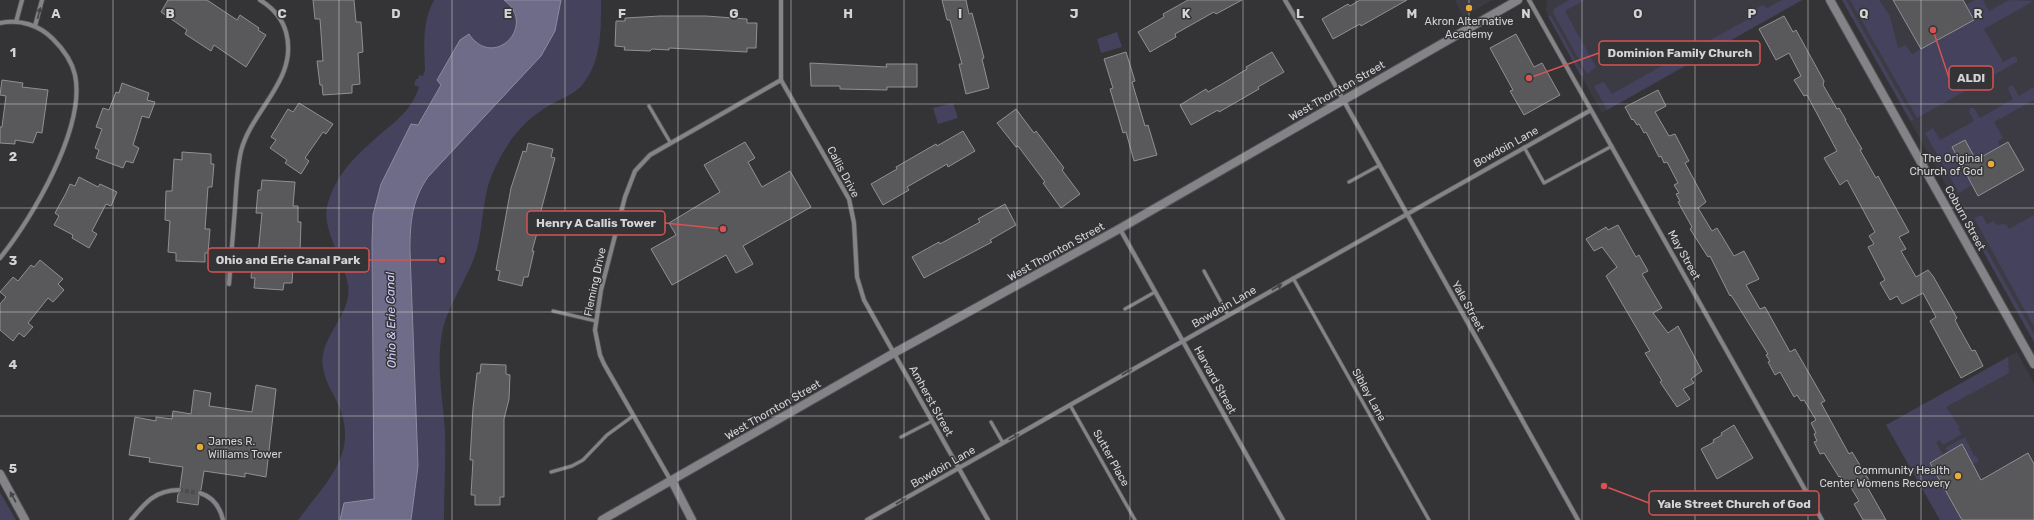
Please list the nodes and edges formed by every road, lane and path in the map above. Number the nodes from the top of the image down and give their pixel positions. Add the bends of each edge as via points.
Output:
1 (22, 0) edge
2 (42, 0) edge
3 (260, 0) edge
4 (781, 0) edge
5 (1285, 0) edge
6 (1518, 0) edge
7 (1529, 0) edge
8 (1830, 0) edge
9 (16, 22) junction
10 (0, 23) edge
11 (36, 26) junction
12 (781, 80) junction
13 (1343, 100) junction
14 (649, 106) dead end
15 (1591, 110) junction
16 (670, 142) junction
17 (1612, 146) junction
18 (1524, 147) junction
19 (1380, 165) junction
20 (1349, 182) dead end
21 (1407, 213) junction
22 (1119, 229) junction
23 (0, 258) edge
24 (1204, 271) dead end
25 (1293, 278) junction
26 (229, 284) dead end
27 (1155, 292) junction
28 (1125, 309) dead end
29 (553, 311) dead end
30 (1228, 315) junction
31 (596, 321) junction
32 (1182, 341) junction
33 (894, 353) junction
34 (2034, 364) edge
35 (1070, 405) junction
36 (633, 416) junction
37 (932, 420) junction
38 (991, 422) dead end
39 (901, 437) dead end
40 (1003, 443) junction
41 (958, 468) junction
42 (551, 472) dead end
43 (0, 474) edge
44 (672, 481) junction
45 (179, 490) tunnel mouth
46 (200, 493) tunnel mouth
47 (26, 520) edge
48 (131, 520) edge
49 (223, 520) edge
50 (602, 520) edge
51 (692, 520) edge
52 (867, 520) edge
53 (988, 520) edge
54 (1135, 520) edge
55 (1283, 520) edge
56 (1429, 520) edge
57 (1578, 520) edge
58 (1822, 520) edge

1 - 9 street
11 -> 2 street
3 - 26 street via 280,18 288,40 289,52 285,73 253,121 242,150 236,189
4 - 12 street, Callis Drive
5 - 13 street, Yale Street
6 - 13 main road, West Thornton Street
7 - 15 street, May Street
8 - 34 main road, Coburn Street
9 - 10 street
9 - 11 street
11 - 23 street via 49,35 66,54 75,75 75,100 67,139 53,174
12 - 16 street, Fleming Drive
12 - 33 street, Callis Drive via 849,199 854,223 855,264 860,289
13 - 19 street, Yale Street
13 - 22 main road, West Thornton Street
14 - 16 lane
15 - 17 street, May Street
15 - 18 street, Bowdoin Lane
16 - 31 street, Fleming Drive via 642,162 629,182 601,290
17 - 18 lane via 1544,183
17 - 58 street, May Street
18 - 21 street, Bowdoin Lane
19 - 20 lane
19 - 21 street, Yale Street
21 - 25 street, Bowdoin Lane
21 - 57 street, Yale Street
22 - 27 street, Harvard Street
22 - 33 main road, West Thornton Street
24 - 30 lane
30 -> 25 street, Bowdoin Lane
25 - 56 lane, Sibley Lane
27 - 28 lane
27 - 32 street, Harvard Street
29 - 31 lane
30 - 32 street, Bowdoin Lane
31 - 36 street, Fleming Drive via 600,355
35 -> 32 street, Bowdoin Lane
32 - 55 street, Harvard Street
33 - 37 street, Amherst Street
33 - 44 main road, West Thornton Street
40 -> 35 street, Bowdoin Lane
35 - 54 lane, Sutter Place
36 - 42 lane via 607,434 583,460
36 - 44 street, Fleming Drive
37 - 39 lane
37 - 41 street, Amherst Street
38 - 40 lane
40 - 41 street, Bowdoin Lane
52 -> 41 street, Bowdoin Lane
41 - 53 street, Amherst Street
47 -> 43 main road
44 - 50 main road, West Thornton Street
44 - 51 main road
45 - 48 street via 153,496
46 - 49 street via 213,500

